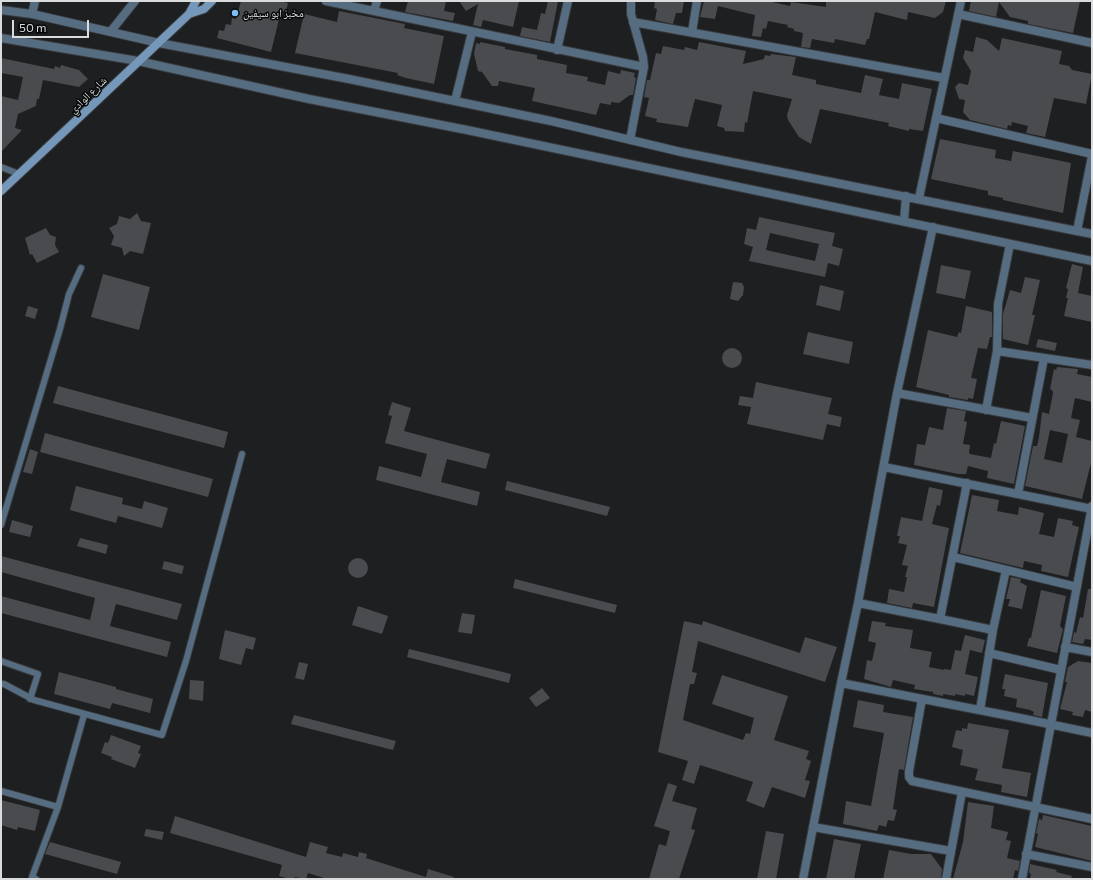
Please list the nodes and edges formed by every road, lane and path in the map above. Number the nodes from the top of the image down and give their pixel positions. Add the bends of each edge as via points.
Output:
1 (35, 1) edge
2 (135, 1) edge
3 (196, 1) edge
4 (212, 1) edge
5 (326, 1) edge
6 (376, 1) edge
7 (568, 1) edge
8 (631, 1) edge
9 (697, 1) edge
10 (961, 1) edge
11 (1, 10) edge
12 (374, 11) junction
13 (32, 14) junction
14 (189, 14) junction
15 (958, 14) junction
16 (633, 22) junction
17 (112, 31) junction
18 (472, 32) junction
19 (692, 32) junction
20 (1, 38) edge
21 (159, 43) junction
22 (1092, 43) edge
23 (557, 50) junction
24 (138, 61) junction
25 (644, 67) junction
26 (944, 78) junction
27 (455, 101) junction
28 (936, 118) junction
29 (630, 140) junction
30 (1092, 155) edge
31 (1, 167) edge
32 (19, 174) junction
33 (1, 191) edge
34 (906, 196) junction
35 (919, 198) junction
36 (904, 221) junction
37 (933, 227) junction
38 (1077, 230) junction
39 (1092, 234) edge
40 (1010, 244) junction
41 (1092, 261) edge
42 (81, 268) dead end
43 (997, 351) junction
44 (1044, 358) junction
45 (1092, 365) edge
46 (897, 393) junction
47 (986, 410) junction
48 (1032, 418) junction
49 (242, 454) dead end
50 (884, 467) junction
51 (967, 483) junction
52 (1018, 494) junction
53 (1092, 508) edge
54 (1, 525) edge
55 (953, 557) junction
56 (1006, 570) junction
57 (1077, 587) junction
58 (858, 603) junction
59 (940, 619) junction
60 (993, 630) junction
61 (1065, 647) junction
62 (1092, 652) edge
63 (990, 653) junction
64 (1, 661) edge
65 (1061, 670) junction
66 (841, 683) junction
67 (1, 684) edge
68 (30, 699) junction
69 (922, 699) junction
70 (980, 710) junction
71 (84, 715) junction
72 (1051, 724) junction
73 (1092, 733) edge
74 (1, 791) edge
75 (962, 792) junction
76 (58, 807) junction
77 (1035, 807) junction
78 (1092, 819) edge
79 (813, 827) junction
80 (951, 851) junction
81 (1026, 854) junction
82 (1092, 867) edge
83 (36, 879) edge
84 (803, 879) edge
85 (946, 879) edge
86 (1022, 879) edge

1 - 13 street
2 - 17 street
3 - 14 main road, شارع الوادي
4 - 14 main road, شارع الوادي via 204,9
5 - 12 street
6 - 12 street
7 - 23 street
8 - 16 street
9 - 19 street
10 - 15 street
11 - 13 street
12 - 18 street
13 - 17 street
14 - 21 main road, شارع الوادي
15 - 22 street
15 - 26 street
16 - 19 street
16 - 25 street
17 - 21 street
18 - 23 street
18 - 27 street
19 - 26 street
20 - 24 street
21 - 24 main road, شارع الوادي
21 - 27 street
23 - 25 street
24 - 32 main road, شارع الوادي
24 - 36 street
25 - 29 street
26 - 28 street
27 - 29 street
28 - 30 street
28 - 35 street
29 - 34 street
30 - 38 street
31 - 32 lane
32 - 33 main road, شارع الوادي
34 - 35 street
34 - 36 street
35 - 38 street
36 - 37 street
37 - 40 street
37 - 46 street
38 - 39 street
40 - 41 street
40 - 43 street via 998,304
42 - 54 lane via 69,294
43 - 44 street
43 - 47 street
44 - 45 street
44 - 48 street
46 - 47 street
46 - 50 street
47 - 48 street
48 - 52 street
49 - 71 lane via 188,654 162,735
50 - 51 street
50 - 58 street
51 - 52 street
51 - 55 street
52 - 53 street
53 - 57 street
55 - 56 street
55 - 59 street
56 - 57 street
56 - 60 street
57 - 61 street
58 - 59 street
58 - 66 street
59 - 60 street
60 - 63 street
61 - 62 street
61 - 65 street
63 - 65 street
63 - 70 street
64 - 68 lane via 38,674
65 - 72 street
66 - 69 street
66 - 79 street
67 - 68 lane
68 - 71 lane
69 - 70 street
69 - 75 street via 909,777 921,784
70 - 72 street
71 - 76 lane
72 - 73 street
72 - 77 street
74 - 76 lane
75 - 77 street
75 - 80 street
76 - 83 lane via 32,877
77 - 78 street
77 - 81 street
79 - 80 street
79 - 84 street
80 - 85 street
81 - 82 street
81 - 86 street

